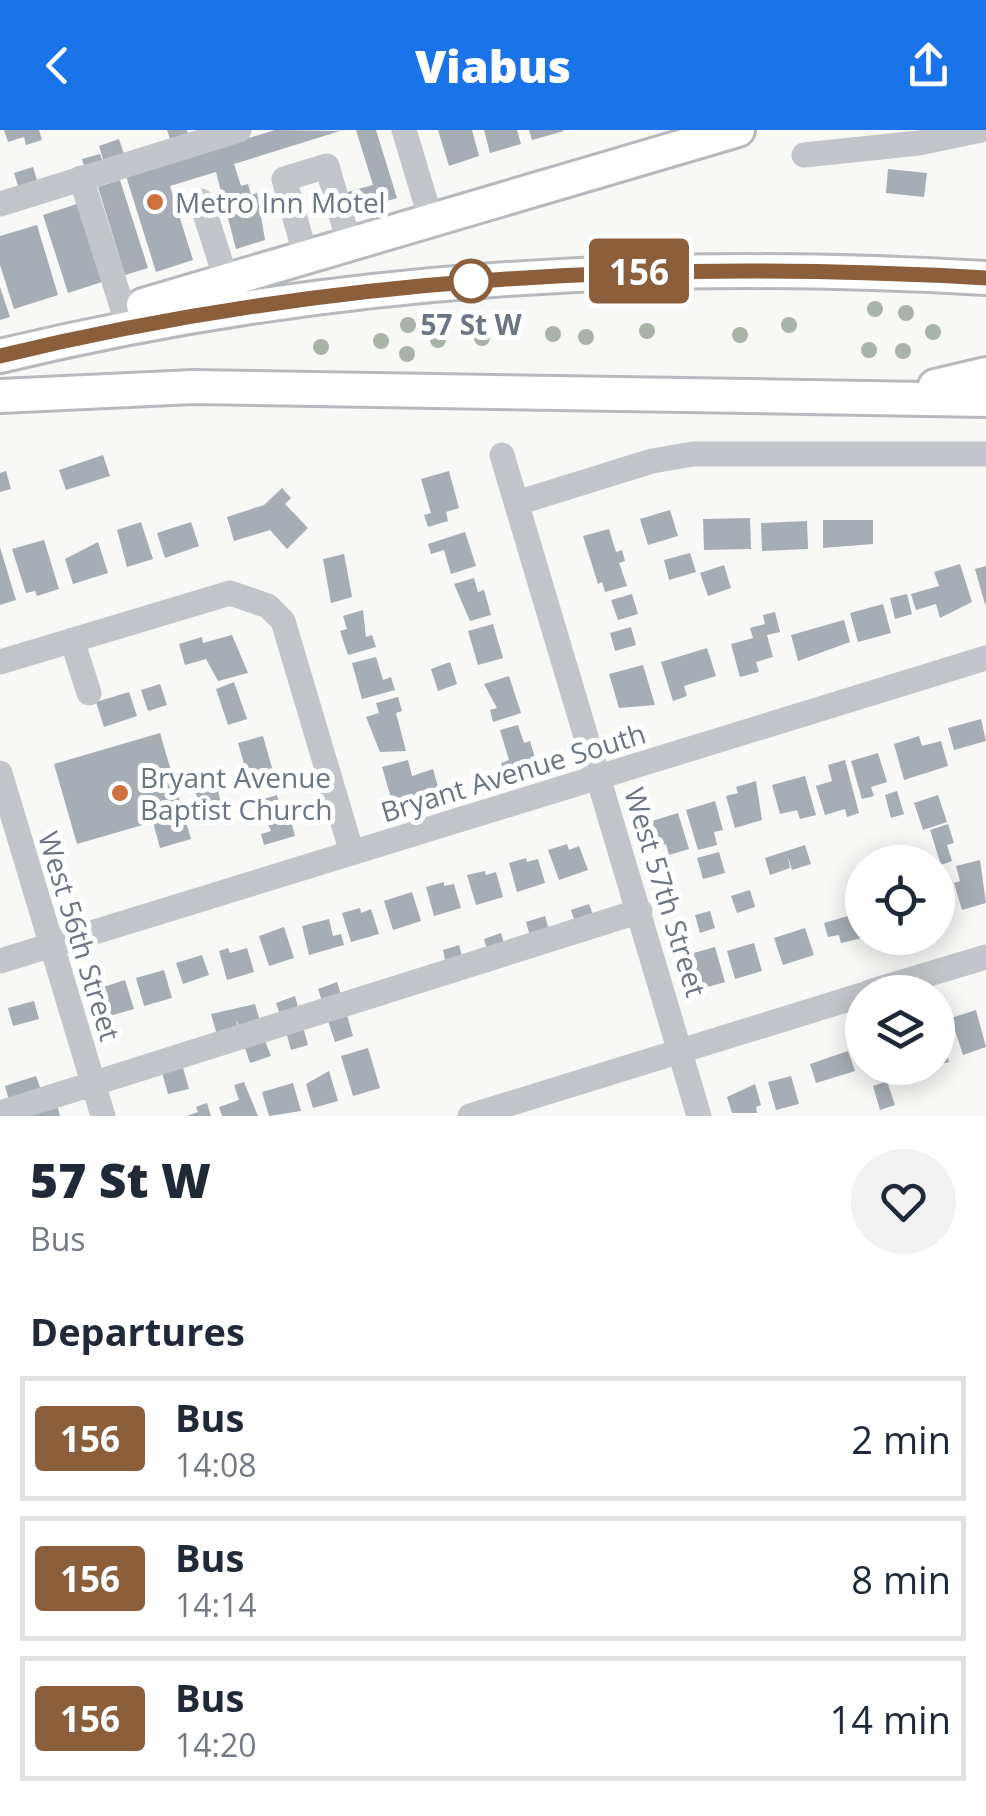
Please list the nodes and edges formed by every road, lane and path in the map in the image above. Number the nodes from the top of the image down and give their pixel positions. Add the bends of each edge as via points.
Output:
1 (240, 130) edge
2 (404, 130) edge
3 (738, 130) edge
4 (982, 130) edge
5 (681, 138) edge
6 (850, 139) edge
7 (804, 155) dead end
8 (82, 178) junction
9 (201, 200) dead end
10 (0, 204) edge
11 (432, 224) junction
12 (350, 246) junction
13 (306, 257) junction
14 (986, 278) edge
15 (226, 279) junction
16 (126, 318) junction
17 (13, 353) edge
18 (986, 374) edge
19 (0, 396) edge
20 (881, 396) junction
21 (986, 400) edge
22 (986, 454) edge
23 (502, 456) dead end
24 (517, 503) junction
25 (72, 640) junction
26 (986, 658) edge
27 (0, 662) edge
28 (89, 693) dead end
29 (0, 772) edge
30 (600, 776) junction
31 (352, 853) junction
32 (640, 911) junction
33 (51, 945) junction
34 (986, 957) edge
35 (0, 960) edge
36 (928, 975) edge
37 (845, 1000) edge
38 (681, 1048) junction
39 (94, 1086) junction
40 (0, 1113) edge
41 (103, 1116) edge
42 (470, 1116) edge
43 (699, 1116) edge

1 - 8 street
2 - 11 street
3 - 5 main road
4 - 6 street via 919,143
5 - 11 main road
6 - 7 street
8 - 10 street
8 - 16 street
9 - 15 street
11 - 12 main road
12 - 13 main road
12 - 13 street via 327,166 284,178
13 - 15 main road
14 - 16 main road via 796,269 537,275
15 - 16 main road
16 - 17 main road
18 - 20 main road
19 - 20 main road via 193,387
20 - 21 main road
22 - 24 street via 693,454
23 - 24 street, West 57th Street
24 - 30 street, West 57th Street
25 - 27 street
25 - 28 street
25 - 31 street via 230,593 268,606 284,621
26 - 30 street, Bryant Avenue South
29 - 33 street, West 56th Street
30 - 31 street, Bryant Avenue South
30 - 32 street, West 57th Street
31 - 33 street, Bryant Avenue South
32 - 38 street, West 57th Street
32 - 39 street
33 - 35 street, Bryant Avenue South
33 - 39 street, West 56th Street
34 - 36 street
37 - 38 street
38 - 42 street
38 - 43 street, West 57th Street
39 - 40 street
39 - 41 street, West 56th Street

